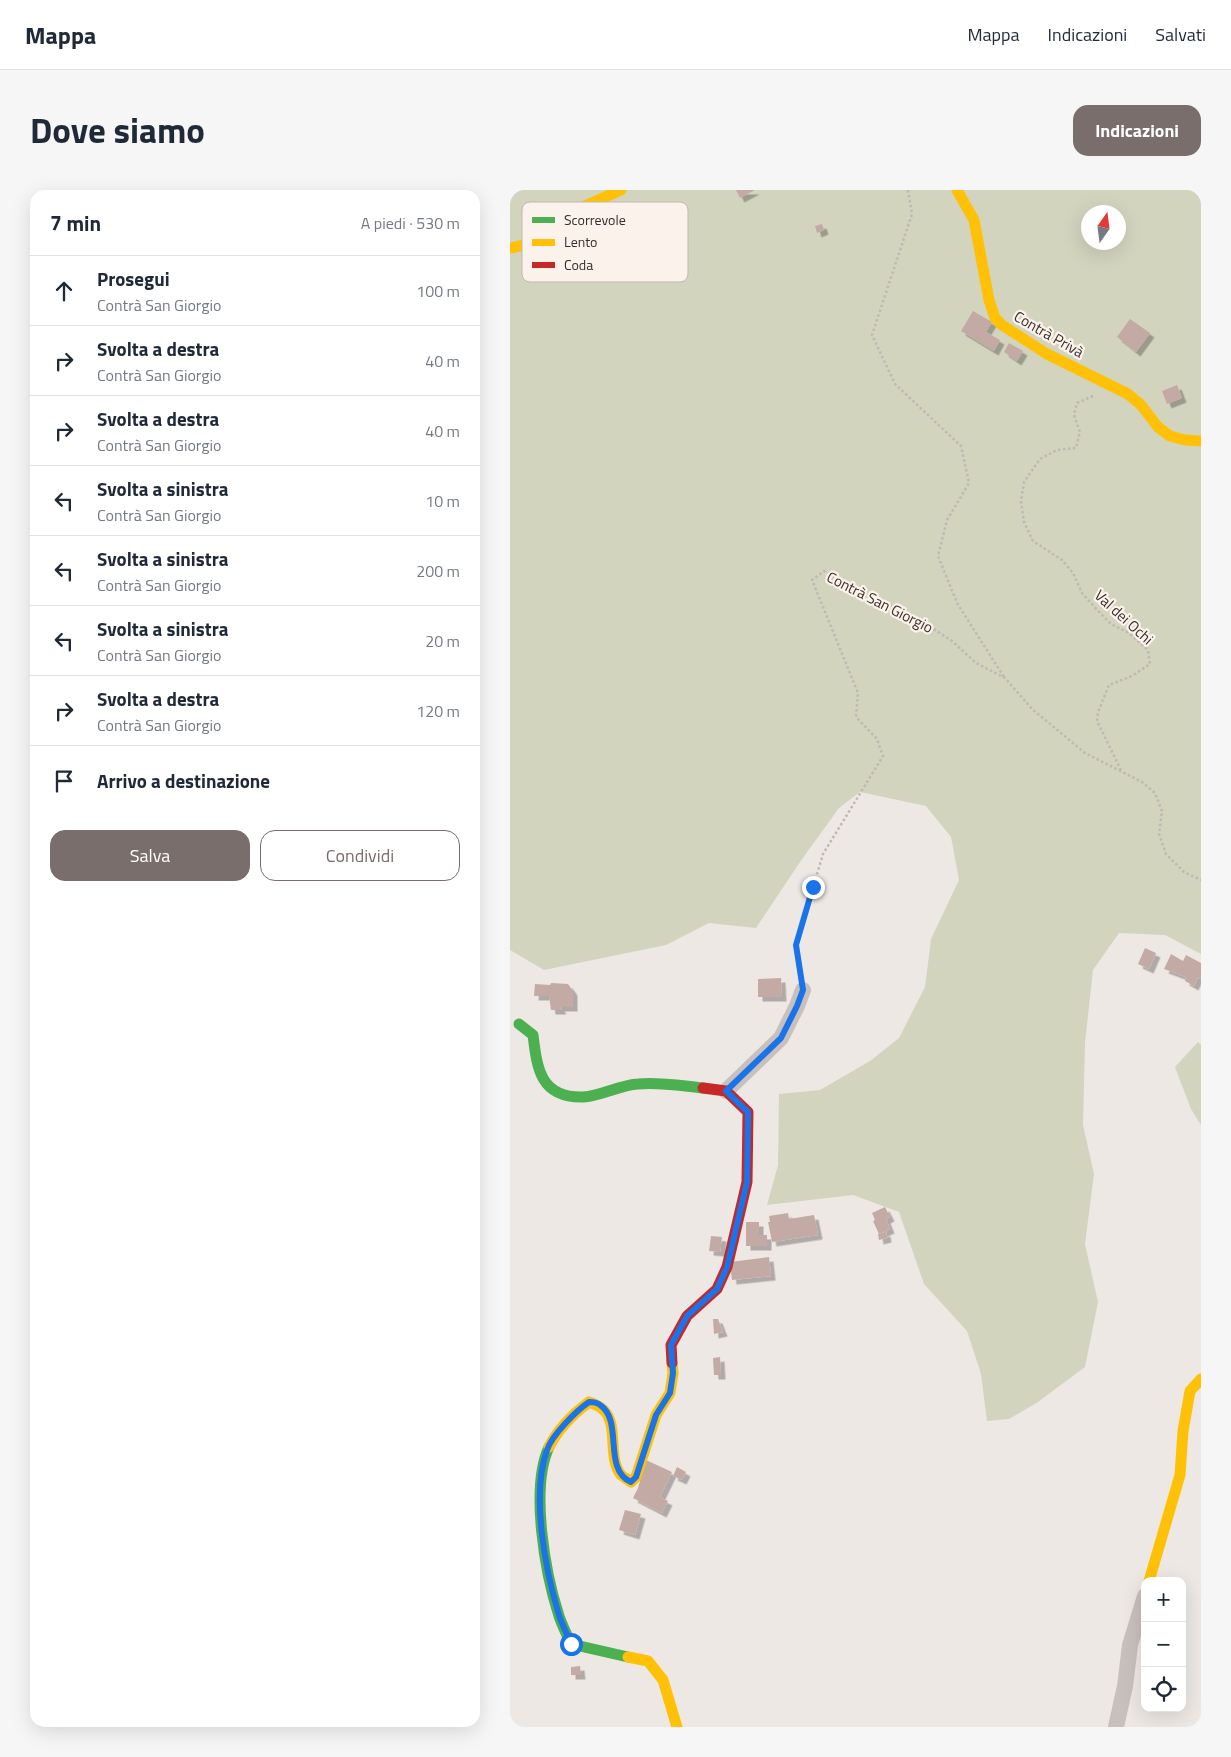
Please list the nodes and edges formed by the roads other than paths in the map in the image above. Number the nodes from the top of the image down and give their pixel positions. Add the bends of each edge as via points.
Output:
1 (621, 190) edge
2 (957, 190) edge
3 (594, 202) edge
4 (1201, 441) edge
5 (803, 990) road end
6 (519, 1024) dead end
7 (726, 1091) junction
8 (1201, 1379) edge
9 (1150, 1577) edge
10 (1141, 1609) edge
11 (677, 1727) edge
12 (1116, 1727) edge

1 - 3 street
2 - 4 street, Contrà Privà via 974,220 995,318 1047,354 1135,398 1163,432 1176,439
5 - 7 street via 781,1038
6 - 7 street via 534,1035 537,1067 547,1086 562,1094 583,1097 637,1084 669,1084
7 - 11 street via 748,1112 747,1182 734,1240 717,1289 687,1316 671,1345 673,1373 670,1393 656,1415 636,1477 631,1482 618,1470 608,1412 600,1404 589,1402 575,1412 547,1448 541,1478 541,1525 546,1557 558,1613 571,1644 648,1661 663,1680
8 - 9 street via 1190,1391 1180,1475
10 - 12 street via 1130,1645

